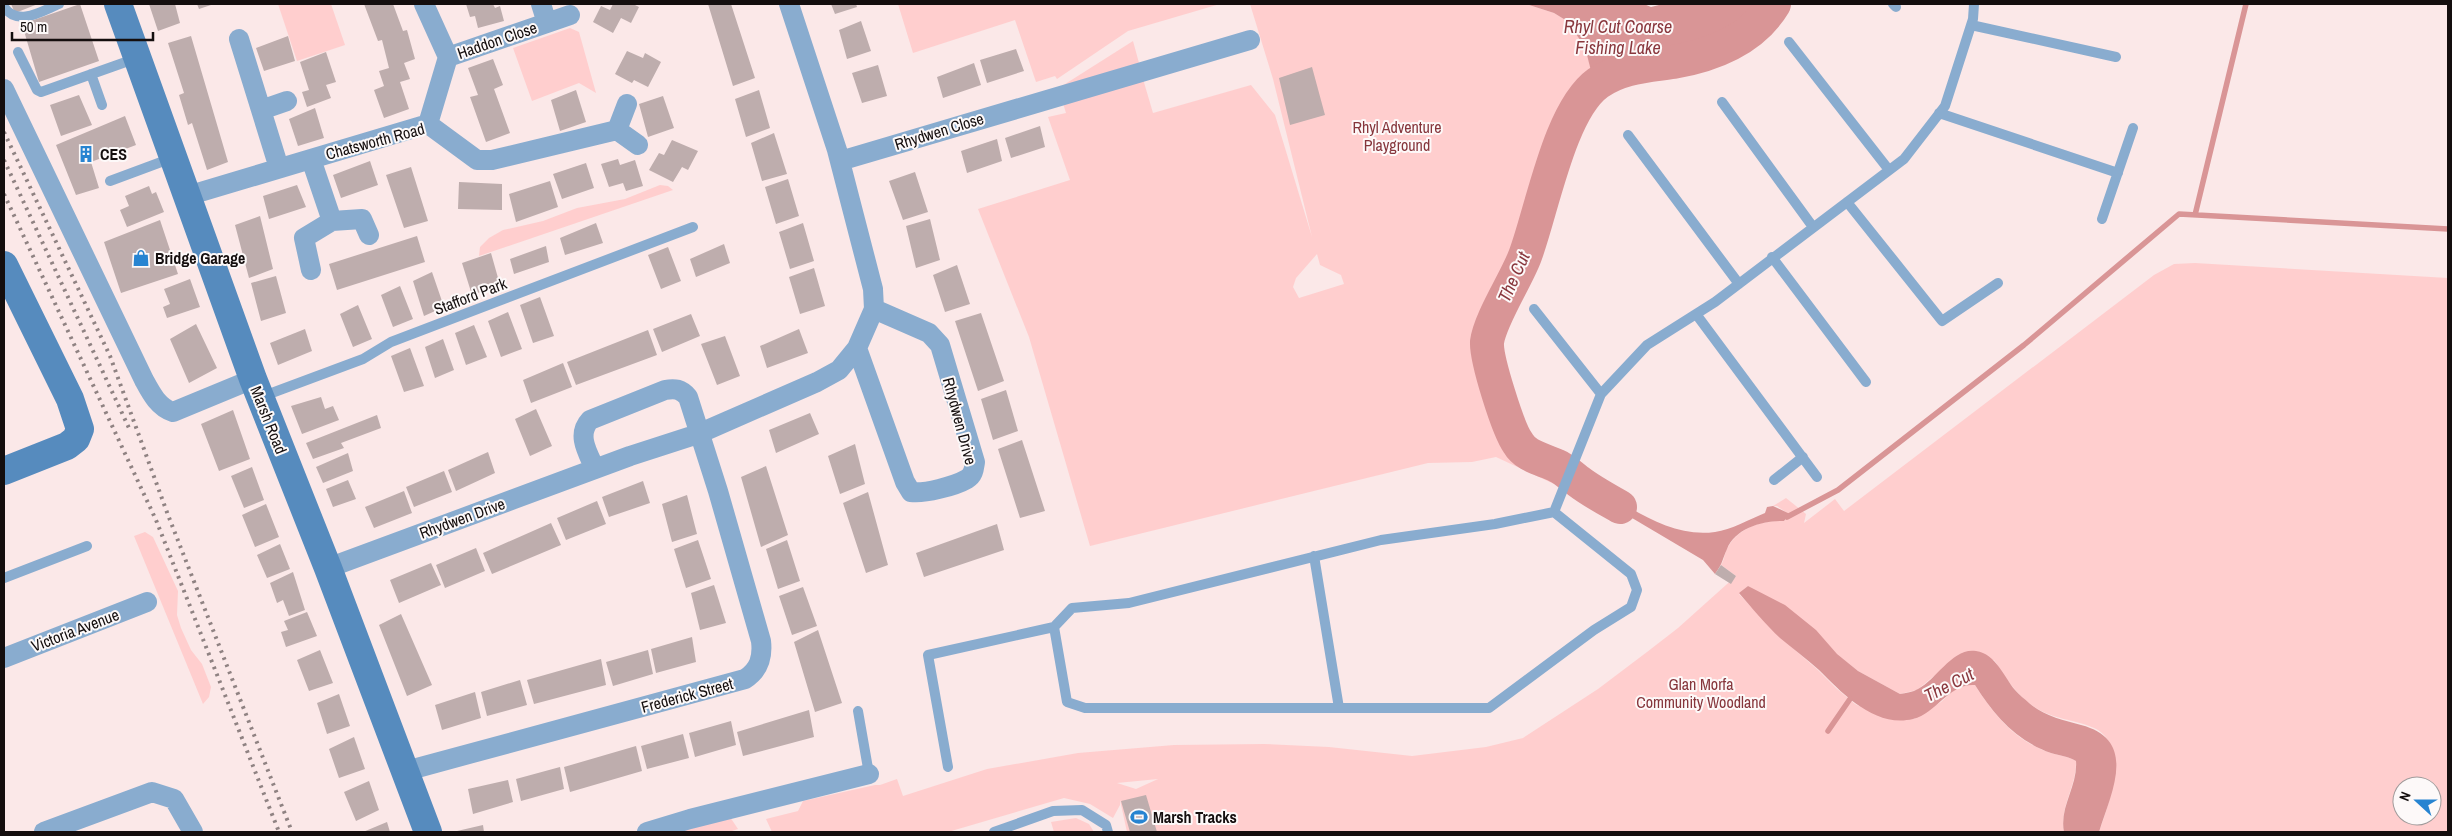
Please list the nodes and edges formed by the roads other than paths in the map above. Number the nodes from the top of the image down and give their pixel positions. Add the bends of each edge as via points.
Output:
1 (59, 4) edge
2 (118, 4) edge
3 (424, 4) edge
4 (541, 4) edge
5 (789, 4) edge
6 (1974, 4) edge
7 (4, 7) edge
8 (570, 15) dead end
9 (547, 24) junction
10 (1971, 24) junction
11 (239, 39) dead end
12 (1250, 40) dead end
13 (1789, 42) dead end
14 (18, 52) dead end
15 (448, 56) junction
16 (137, 57) junction
17 (2116, 57) dead end
18 (91, 74) junction
19 (4, 89) edge
20 (287, 101) dead end
21 (1722, 102) dead end
22 (627, 104) dead end
23 (102, 105) dead end
24 (261, 110) junction
25 (1939, 113) junction
26 (428, 124) junction
27 (2133, 128) dead end
28 (617, 130) junction
29 (1628, 135) dead end
30 (638, 145) dead end
31 (173, 158) junction
32 (311, 159) junction
33 (840, 161) junction
34 (279, 168) junction
35 (1890, 170) junction
36 (2118, 173) junction
37 (110, 181) dead end
38 (187, 196) junction
39 (1847, 202) junction
40 (2102, 219) dead end
41 (332, 221) junction
42 (692, 227) dead end
43 (1813, 227) junction
44 (369, 235) dead end
45 (1772, 257) junction
46 (4, 265) edge
47 (311, 270) dead end
48 (1998, 283) dead end
49 (1738, 284) junction
50 (874, 309) junction
51 (1534, 309) dead end
52 (1696, 314) junction
53 (857, 348) junction
54 (1866, 382) dead end
55 (256, 388) junction
56 (1601, 394) junction
57 (698, 434) junction
58 (1803, 457) junction
59 (595, 469) junction
60 (4, 471) edge
61 (1818, 477) dead end
62 (1774, 480) dead end
63 (1554, 512) junction
64 (87, 546) dead end
65 (1314, 556) junction
66 (328, 568) junction
67 (4, 578) edge
68 (147, 602) dead end
69 (1054, 627) junction
70 (4, 658) edge
71 (1339, 708) junction
72 (858, 711) dead end
73 (948, 767) dead end
74 (406, 771) junction
75 (869, 774) joint
76 (44, 832) edge
77 (193, 832) edge
78 (428, 832) edge
79 (647, 832) edge
80 (994, 832) edge
81 (1108, 832) edge

1 - 7 lane via 22,18 9,14
2 - 16 street, Marsh Road
3 - 15 street
4 - 9 street, Haddon Close
5 - 33 street, Rhydwen Drive
6 - 10 lane
8 - 9 street, Haddon Close
9 - 15 street, Haddon Close
10 - 17 lane
10 - 25 lane via 1945,106
11 - 24 street
12 - 33 street, Rhydwen Close
13 - 35 lane
14 - 18 lane via 41,92
15 - 26 street
16 - 18 lane
16 - 31 street, Marsh Road
18 - 23 lane
19 - 55 street via 155,399 173,412
20 - 24 street
21 - 43 lane
22 - 28 street
24 - 34 street
25 - 35 lane via 1904,159
25 - 36 lane
26 - 28 street, Chatsworth Road via 477,160 505,157
26 - 32 street, Chatsworth Road
27 - 36 lane
28 - 30 street
29 - 49 lane
31 - 37 lane
31 - 38 street, Marsh Road
32 - 34 street, Chatsworth Road
32 - 41 street
33 - 50 street, Rhydwen Drive via 873,289
34 - 38 street, Chatsworth Road
35 - 39 lane
36 - 40 lane
38 - 55 street, Marsh Road
39 - 43 lane
39 - 48 lane via 1942,321
41 - 44 street via 359,218 365,221
41 - 47 street via 304,238
42 - 55 lane, Stafford Park via 391,342 363,359
43 - 45 lane
45 - 49 lane
45 - 54 lane
46 - 60 street via 70,399 80,429 76,439 67,446
49 - 52 lane
50 - 53 street, Rhydwen Drive
50 - 53 street, Rhydwen Drive via 929,334 940,345 975,462 974,471 968,478 922,494 911,492 904,482
51 - 56 lane
52 - 56 lane via 1647,345
52 - 58 lane
53 - 57 street, Rhydwen Drive via 839,370 817,382
55 - 66 street, Marsh Road
56 - 63 lane
57 - 59 street, Rhydwen Drive
57 - 59 street via 688,397 678,389 666,390 590,420 582,438
57 - 74 street, Frederick Street via 761,641 762,653 756,670 744,679
58 - 61 lane
58 - 62 lane
59 - 66 street, Rhydwen Drive
63 - 65 lane via 1381,540
63 - 71 lane via 1631,574 1637,590 1631,607 1594,630 1489,708
64 - 67 lane
65 - 69 lane via 1129,603 1072,608
65 - 71 lane
66 - 74 street, Marsh Road
68 - 70 street, Victoria Avenue
69 - 71 lane via 1067,702 1085,708
69 - 73 lane via 928,655
72 - 75 lane
74 - 78 street, Marsh Road
75 - 79 street
76 - 77 street via 152,792 174,799
80 - 81 lane via 1053,811 1082,810 1106,825

